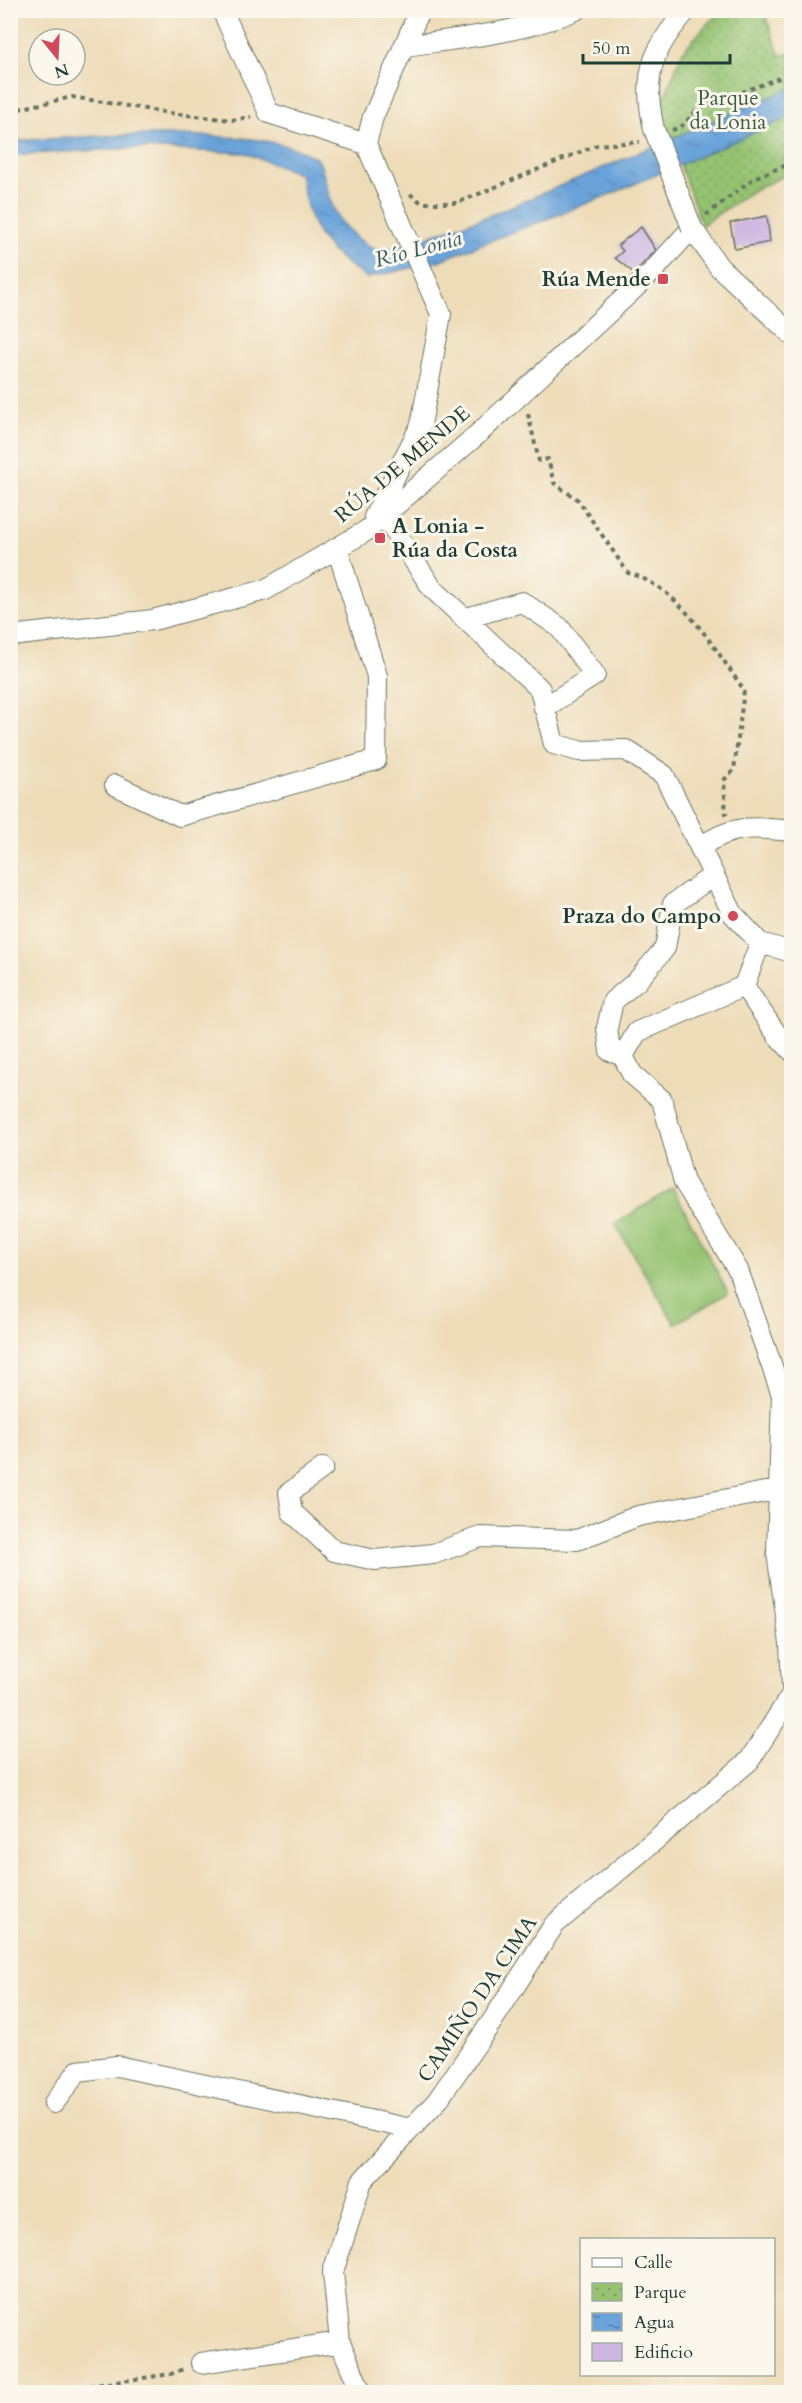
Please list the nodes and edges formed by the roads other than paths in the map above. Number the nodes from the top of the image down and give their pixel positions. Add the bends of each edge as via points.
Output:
1 (222, 10) edge
2 (420, 10) edge
3 (576, 10) edge
4 (687, 10) edge
5 (405, 46) junction
6 (369, 150) junction
7 (692, 228) junction
8 (792, 335) edge
9 (384, 515) junction
10 (366, 531) junction
11 (337, 548) junction
12 (466, 618) junction
13 (10, 636) edge
14 (544, 708) junction
15 (115, 784) dead end
16 (792, 831) edge
17 (700, 847) junction
18 (714, 875) junction
19 (760, 943) junction
20 (792, 952) edge
21 (744, 986) junction
22 (792, 1051) edge
23 (623, 1056) junction
24 (323, 1468) dead end
25 (781, 1489) junction
26 (792, 1687) edge
27 (792, 1694) edge
28 (54, 2103) dead end
29 (411, 2130) junction
30 (340, 2342) junction
31 (201, 2363) road end
32 (361, 2392) edge

1 - 6 street via 269,113
2 - 5 street
3 - 5 street via 504,31
4 - 7 street, bridge via 661,43 647,82 658,133
5 - 6 street via 373,117
6 - 10 street via 441,314 421,425
7 - 8 street via 719,267
7 - 9 street, RÚA DE MENDE via 652,272
9 - 10 street, RÚA DE MENDE
9 - 12 street via 432,588
10 - 11 street, RÚA DE MENDE
11 - 13 street, RÚA DE MENDE via 265,590 187,611 153,620
11 - 15 street via 377,676 376,760 180,816
12 - 14 street via 540,689
12 - 14 street via 522,602 558,627 595,675
14 - 17 street via 554,744 579,751 626,750 664,775
16 - 17 street via 756,828 722,832
17 - 18 street
18 - 19 street via 733,914
18 - 23 street via 673,904 665,948 637,981 613,1001 607,1028 610,1051
19 - 20 street
19 - 21 street
21 - 22 street
21 - 23 street via 637,1032
23 - 25 street via 632,1074 662,1100 684,1182 738,1270 782,1395
24 - 25 street via 289,1493 292,1512 334,1551 375,1560 433,1554 480,1537 577,1540 638,1516
25 - 26 street via 777,1552
27 - 29 street, CAMIÑO DA CIMA via 749,1761 554,1925 437,2101
28 - 29 street via 78,2071 117,2066
29 - 30 street, CAMIÑO DA CIMA via 362,2181 333,2272
30 - 31 street
30 - 32 street, CAMIÑO DA CIMA

